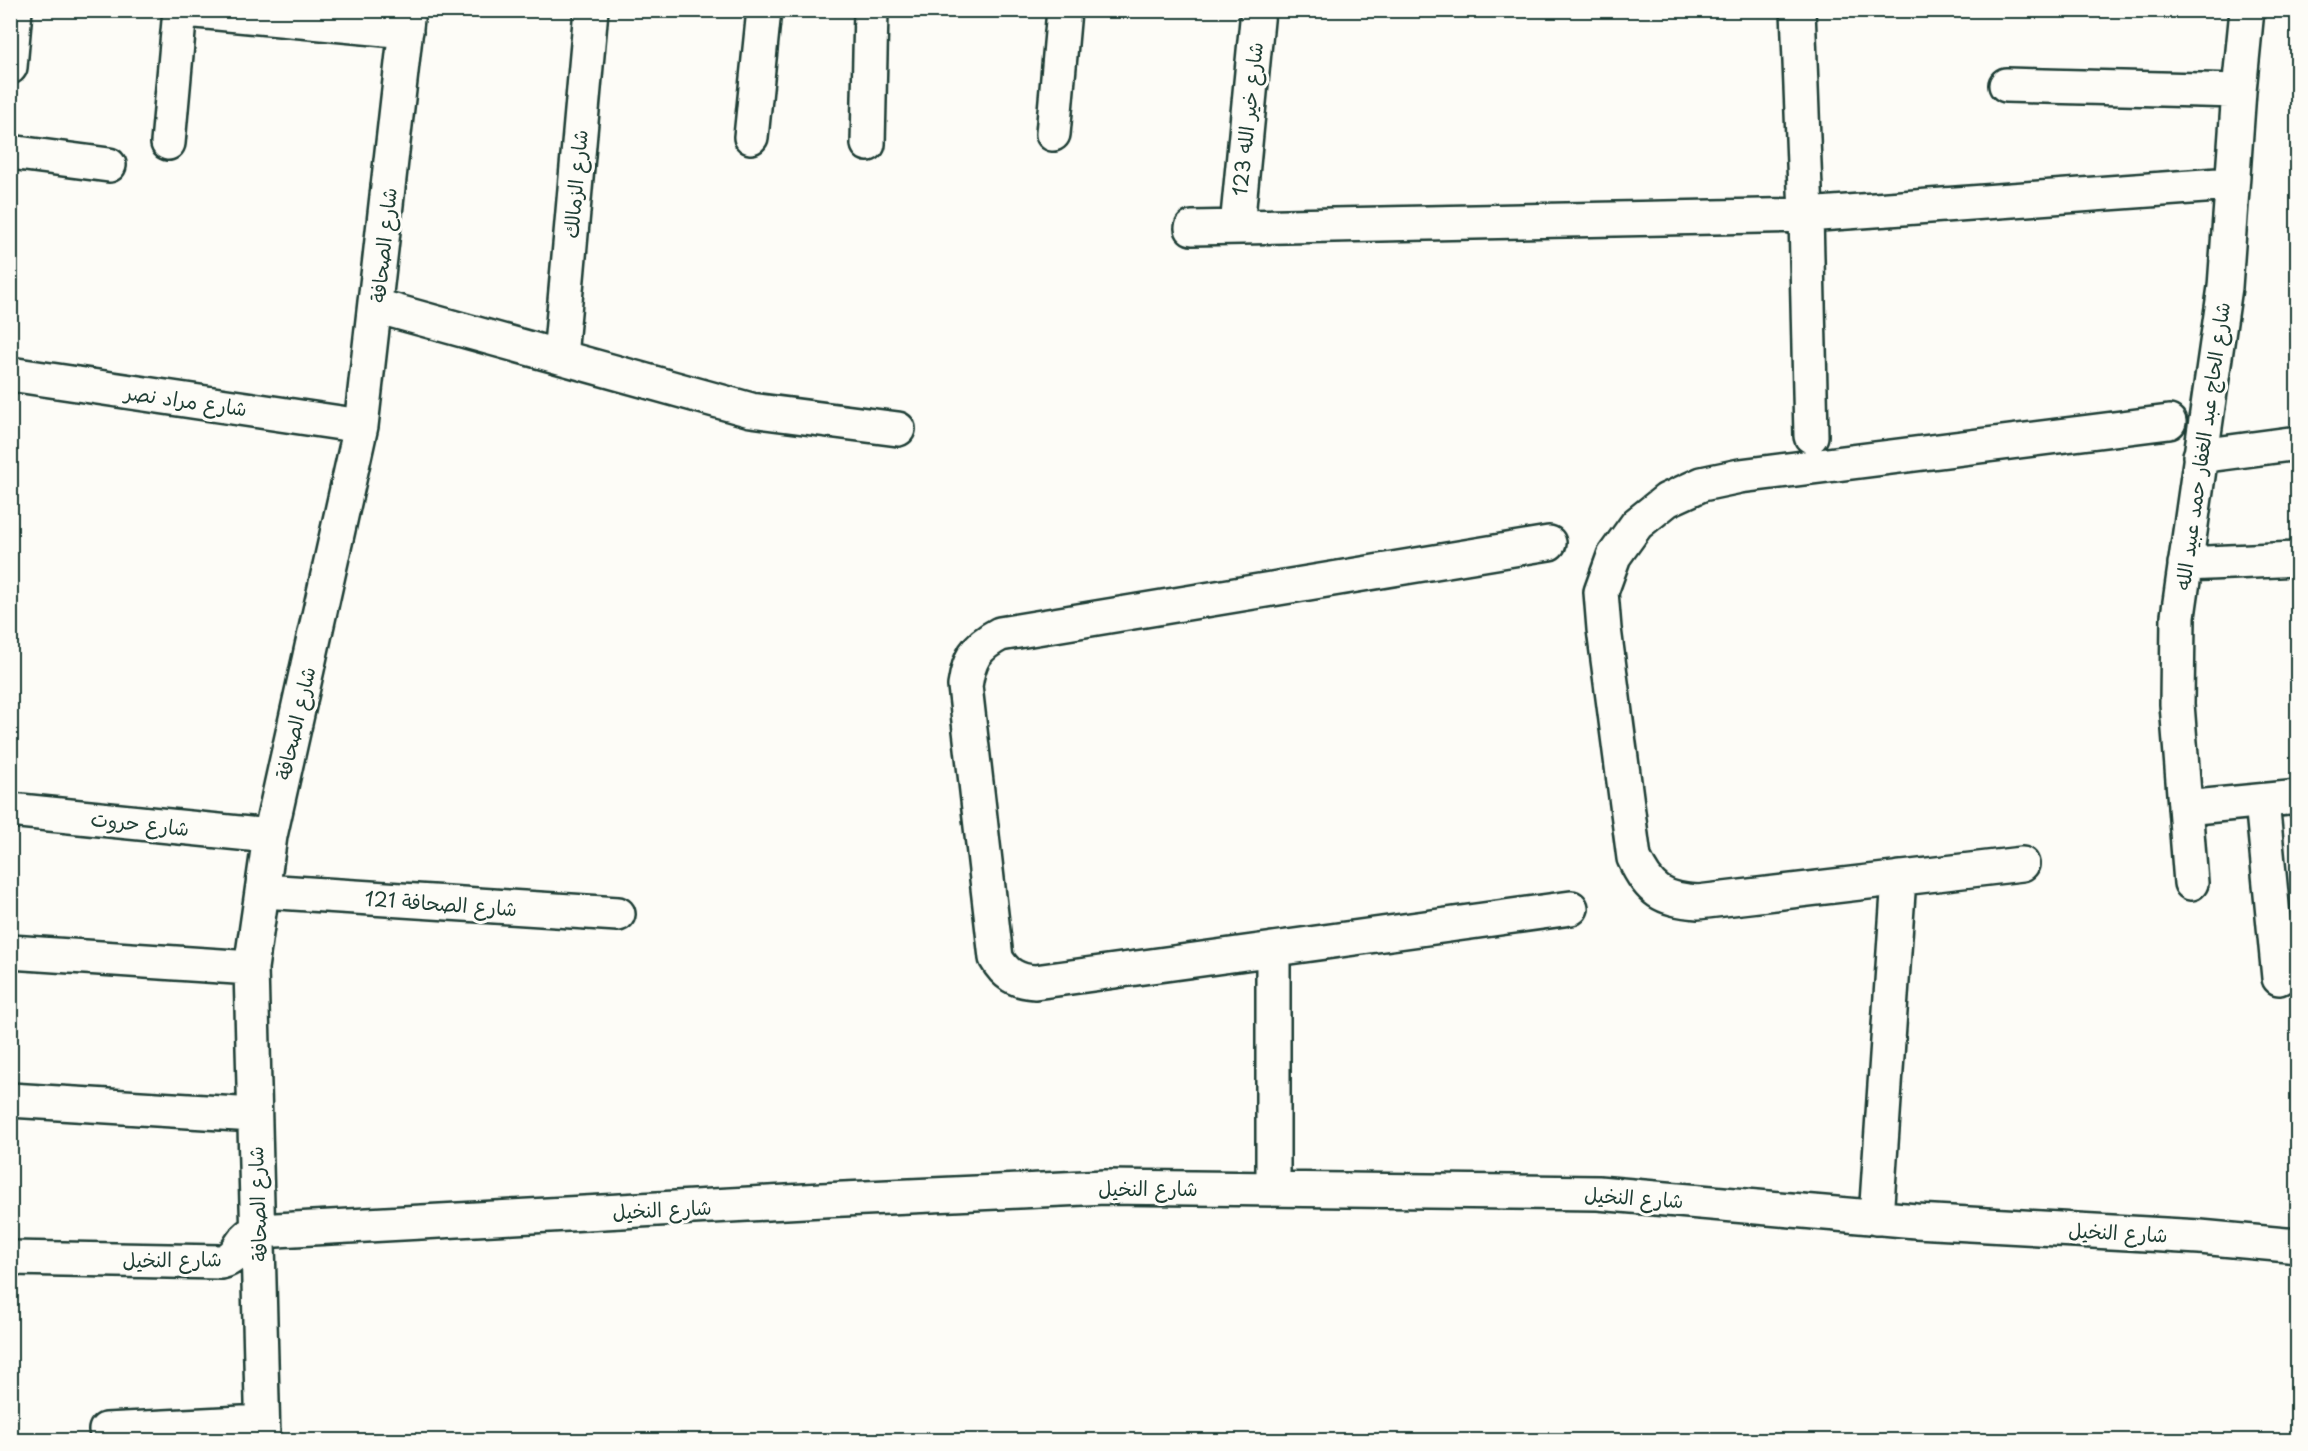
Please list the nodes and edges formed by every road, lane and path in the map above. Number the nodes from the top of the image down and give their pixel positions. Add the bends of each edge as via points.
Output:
1 (15, 10) edge
2 (180, 10) edge
3 (186, 10) edge
4 (591, 10) edge
5 (764, 10) edge
6 (871, 10) edge
7 (1064, 10) edge
8 (1258, 10) edge
9 (1798, 10) edge
10 (2247, 10) edge
11 (407, 21) edge
12 (10, 67) edge
13 (2006, 85) dead end
14 (2239, 91) junction
15 (1053, 134) dead end
16 (751, 137) dead end
17 (168, 143) dead end
18 (868, 144) dead end
19 (10, 152) edge
20 (109, 165) dead end
21 (2232, 184) junction
22 (1806, 216) junction
23 (1237, 227) junction
24 (1192, 228) dead end
25 (376, 306) junction
26 (560, 357) junction
27 (10, 374) edge
28 (2169, 422) dead end
29 (361, 426) junction
30 (898, 429) dead end
31 (1811, 436) dead end
32 (2298, 443) edge
33 (2200, 456) junction
34 (1549, 543) dead end
35 (2298, 559) edge
36 (2185, 564) junction
37 (2298, 797) edge
38 (2262, 801) junction
39 (2185, 808) junction
40 (10, 810) edge
41 (270, 837) junction
42 (2022, 864) dead end
43 (1899, 878) junction
44 (2191, 883) dead end
45 (263, 891) junction
46 (1571, 908) dead end
47 (618, 914) dead end
48 (1273, 949) junction
49 (10, 952) edge
50 (251, 968) junction
51 (2279, 978) dead end
52 (10, 1100) edge
53 (254, 1115) junction
54 (1273, 1189) junction
55 (1876, 1218) junction
56 (258, 1231) junction
57 (2298, 1246) edge
58 (10, 1258) edge
59 (106, 1430) dead end
60 (262, 1431) edge

1 - 12 street
2 - 17 street
3 - 11 street
4 - 26 street, شارع الزمالك
5 - 16 street
6 - 18 street
7 - 15 street
8 - 23 street, شارع خير الله 123
9 - 22 street
10 - 14 street, شارع الحاج عبد الغفار حمد عبيد الله
11 - 25 street, شارع الصحافة
13 - 14 street
14 - 21 street, شارع الحاج عبد الغفار حمد عبيد الله
19 - 20 street
21 - 22 street
21 - 33 street, شارع الحاج عبد الغفار حمد عبيد الله via 2225,287
22 - 23 street
22 - 31 street
23 - 24 street
25 - 26 street
25 - 29 street, شارع الصحافة
26 - 30 street via 750,410
27 - 29 street, شارع مراد نصر
28 - 43 street via 1702,483 1667,500 1637,524 1614,556 1601,592 1604,629 1634,858 1643,878 1658,892 1698,902
29 - 41 street, شارع الصحافة
32 - 33 street
33 - 36 street, شارع الحاج عبد الغفار حمد عبيد الله
34 - 48 street via 1000,634 974,654 965,686 996,958 1002,968 1011,976 1035,982
35 - 36 street
36 - 39 street, شارع الحاج عبد الغفار حمد عبيد الله via 2178,616 2177,704
37 - 38 street
38 - 39 street
38 - 51 street
39 - 44 street, شارع الحاج عبد الغفار حمد عبيد الله
40 - 41 street, شارع حروت
41 - 45 street, شارع الصحافة
42 - 43 street
43 - 55 street
45 - 47 street, شارع الصحافة 121
45 - 50 street, شارع الصحافة
46 - 48 street
48 - 54 street
49 - 50 street
50 - 53 street, شارع الصحافة
52 - 53 street
53 - 56 street, شارع الصحافة
54 - 55 street, شارع النخيل via 1598,1193
54 - 56 street, شارع النخيل via 1093,1188
55 - 57 street, شارع النخيل
56 - 58 street, شارع النخيل via 248,1235 232,1257 221,1262
56 - 60 street, شارع الصحافة
59 - 60 street

